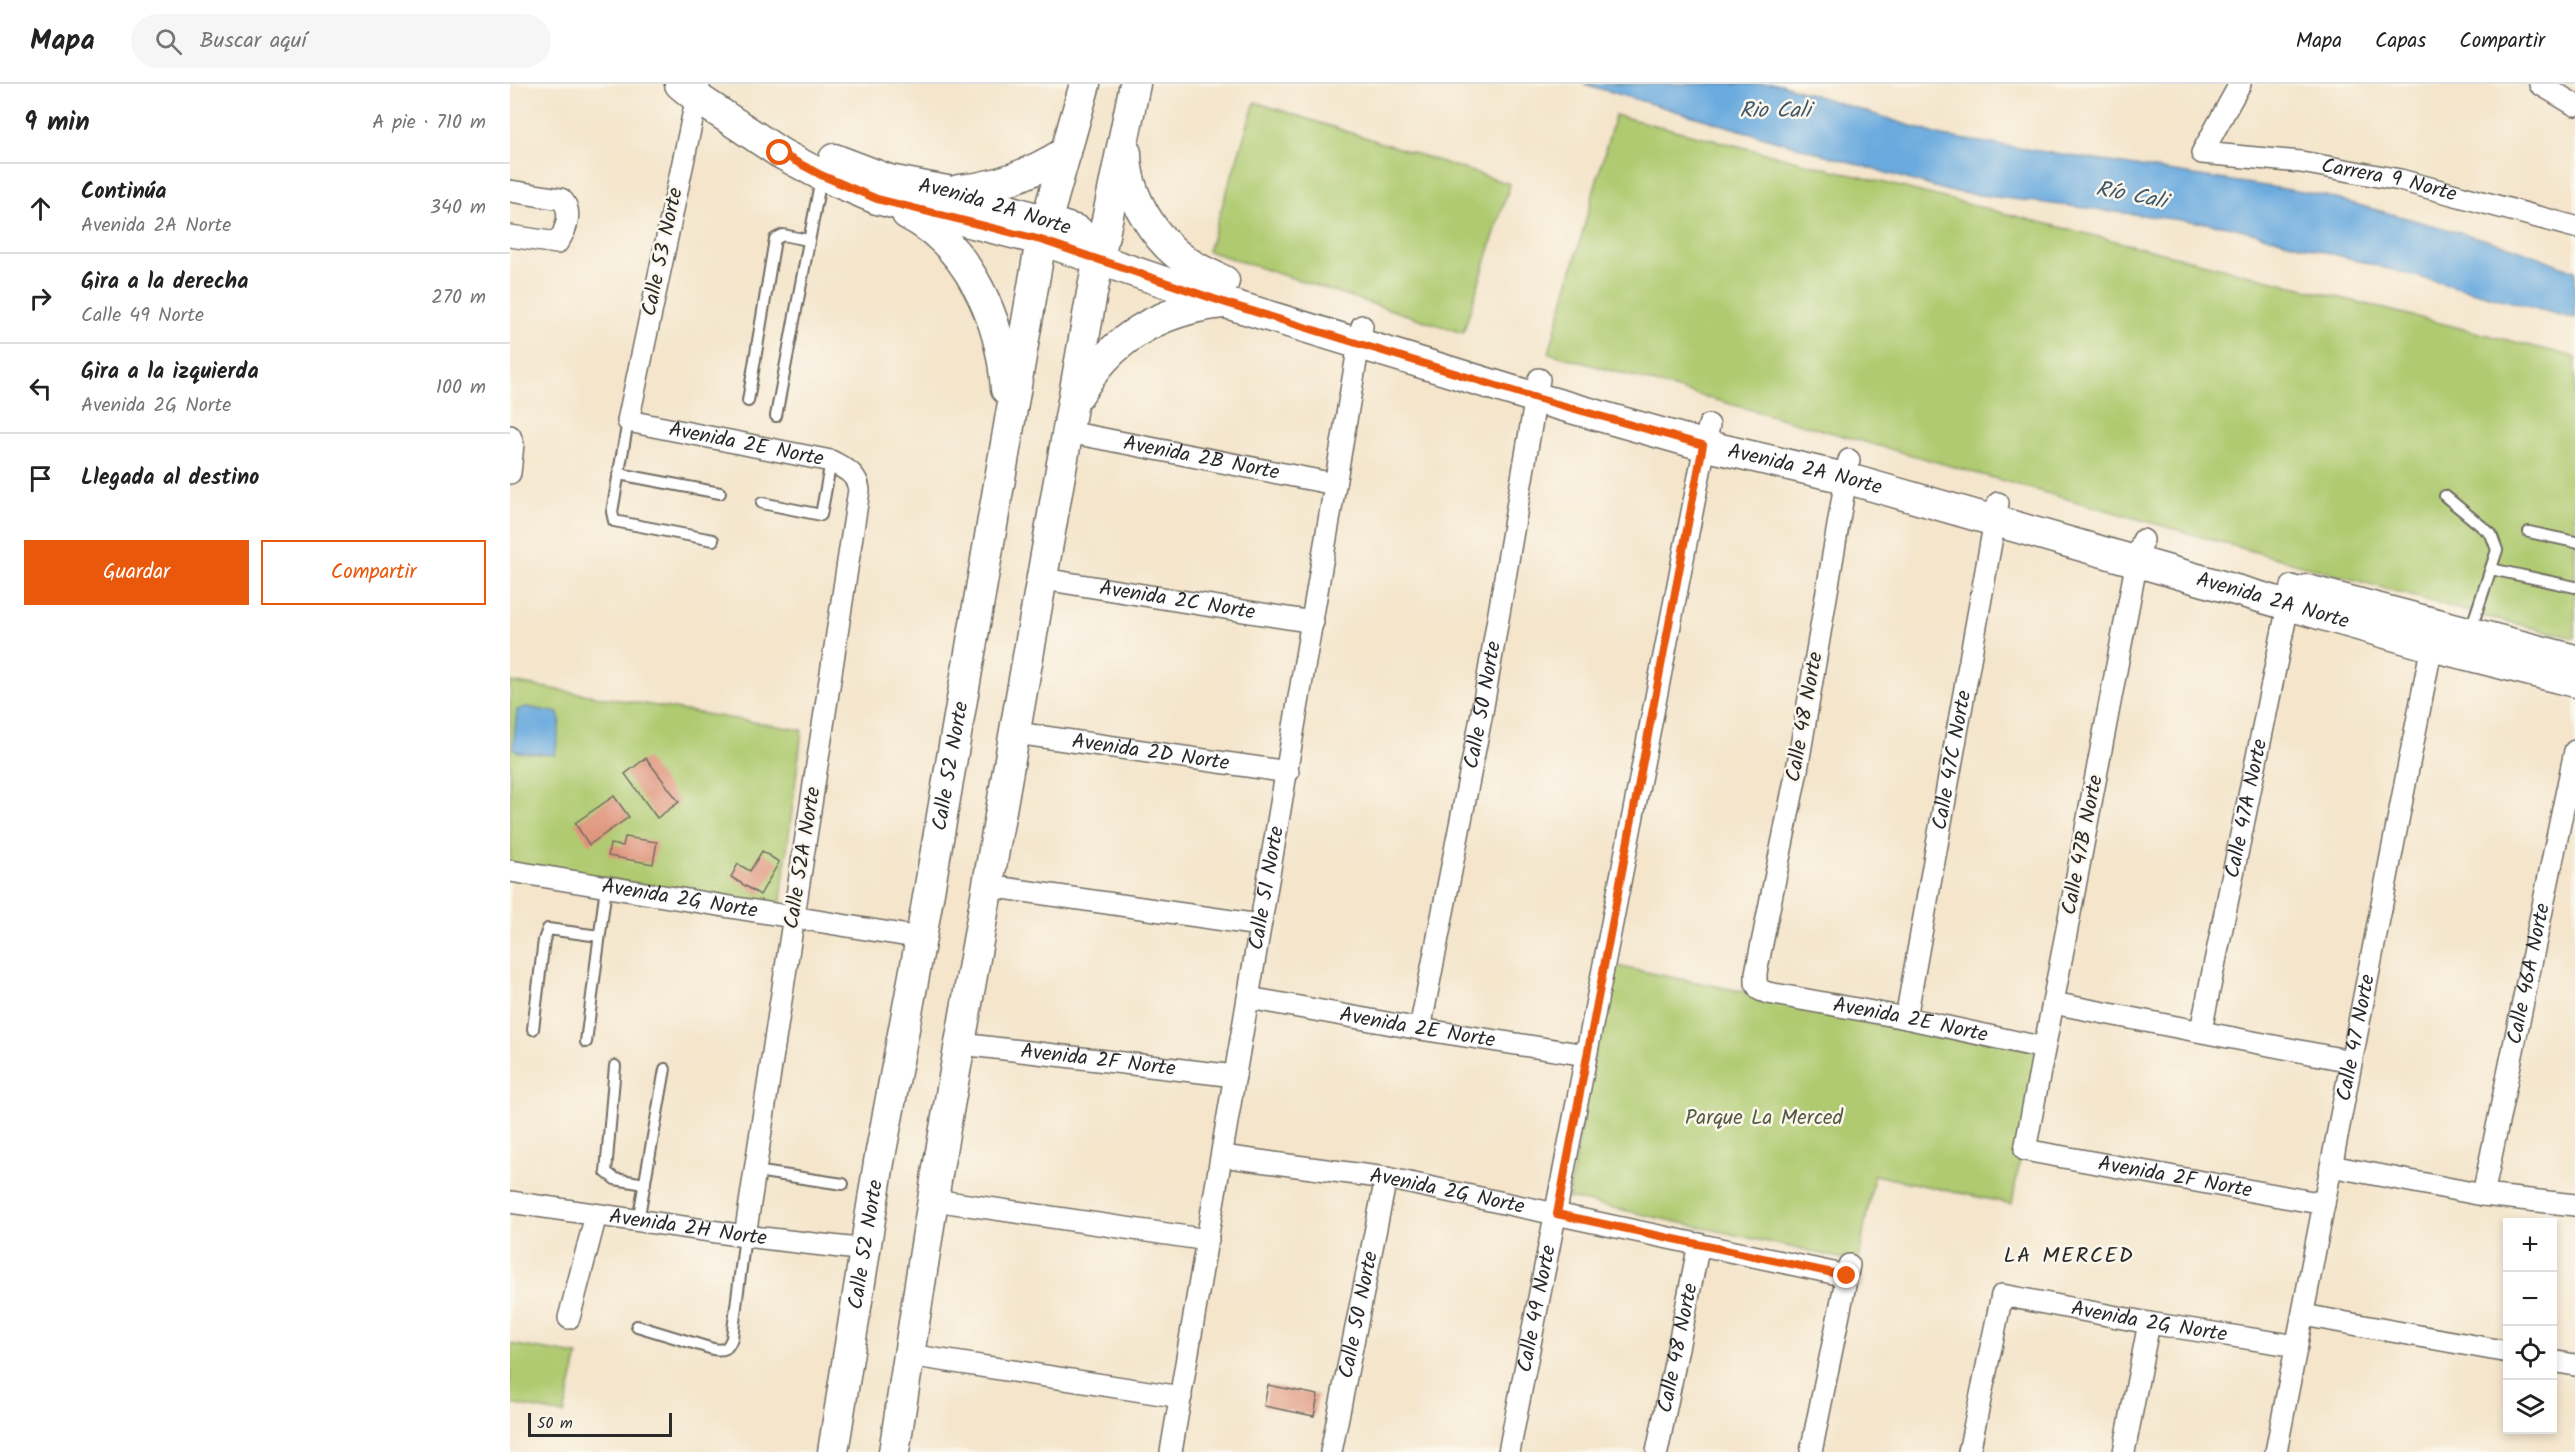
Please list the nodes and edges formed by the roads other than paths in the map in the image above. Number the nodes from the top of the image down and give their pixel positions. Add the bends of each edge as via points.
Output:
1 (1085, 84) edge
2 (1135, 84) edge
3 (2240, 84) edge
4 (2540, 84) edge
5 (697, 87) edge
6 (2575, 105) edge
7 (1126, 126) junction
8 (1070, 139) junction
9 (821, 175) junction
10 (510, 191) edge
11 (947, 191) junction
12 (877, 199) junction
13 (2575, 227) edge
14 (1049, 228) junction
15 (510, 236) edge
16 (808, 240) junction
17 (1102, 249) junction
18 (1034, 279) junction
19 (1225, 292) junction
20 (1092, 293) junction
21 (1360, 334) junction
22 (1538, 388) junction
23 (748, 400) dead end
24 (1074, 402) junction
25 (776, 416) dead end
26 (628, 421) junction
27 (1068, 432) junction
28 (1706, 435) junction
29 (510, 436) edge
30 (1004, 448) junction
31 (831, 461) junction
32 (1847, 469) junction
33 (510, 473) edge
34 (619, 474) junction
35 (858, 480) joint
36 (1335, 484) junction
37 (720, 493) dead end
38 (2445, 496) dead end
39 (762, 503) dead end
40 (1997, 512) junction
41 (2529, 532) dead end
42 (713, 540) dead end
43 (2575, 542) edge
44 (2140, 550) junction
45 (2491, 569) junction
46 (1043, 579) junction
47 (2575, 587) edge
48 (2290, 595) junction
49 (1313, 622) junction
50 (2470, 632) junction
51 (2434, 635) junction
52 (2575, 660) edge
53 (2575, 682) edge
54 (1016, 734) junction
55 (2575, 751) edge
56 (1288, 772) junction
57 (510, 872) edge
58 (988, 886) junction
59 (606, 887) junction
60 (794, 917) junction
61 (1259, 925) junction
62 (599, 936) junction
63 (921, 938) junction
64 (1756, 973) joint
65 (1249, 998) junction
66 (2053, 1003) junction
67 (1906, 1018) junction
68 (532, 1029) dead end
69 (1420, 1029) junction
70 (2201, 1030) junction
71 (586, 1042) dead end
72 (961, 1044) junction
73 (2044, 1048) junction
74 (1586, 1055) junction
75 (2351, 1062) junction
76 (615, 1066) dead end
77 (665, 1068) dead end
78 (1235, 1076) junction
79 (2025, 1150) joint
80 (1222, 1156) junction
81 (2331, 1166) junction
82 (755, 1171) junction
83 (1386, 1178) junction
84 (645, 1184) junction
85 (843, 1184) dead end
86 (2483, 1195) junction
87 (934, 1200) junction
88 (510, 1202) edge
89 (2324, 1204) junction
90 (2575, 1205) edge
91 (1557, 1214) junction
92 (596, 1215) junction
93 (638, 1221) junction
94 (745, 1236) junction
95 (1208, 1240) junction
96 (1699, 1244) junction
97 (866, 1250) junction
98 (2303, 1315) junction
99 (569, 1318) dead end
100 (2149, 1323) junction
101 (637, 1326) dead end
102 (2297, 1346) junction
103 (2503, 1351) edge
104 (909, 1355) junction
105 (2557, 1362) edge
106 (2575, 1365) edge
107 (1181, 1397) junction
108 (833, 1452) edge
109 (894, 1452) edge
110 (1171, 1452) edge
111 (1331, 1452) edge
112 (1509, 1452) edge
113 (1657, 1452) edge
114 (1811, 1452) edge
115 (1969, 1452) edge
116 (2124, 1452) edge
117 (2277, 1452) edge

1 - 8 main road, Calle 52 Norte
2 - 7 main road
3 - 13 street, Carrera 9 Norte via 2202,153 2301,162 2400,180
4 - 6 street
5 - 9 main road, Avenida 2A Norte via 780,153
5 - 11 main road, Avenida 2A Norte via 846,165 889,180
5 - 26 street, Calle 53 Norte
7 - 17 main road
7 - 19 main road via 1132,188 1145,217 1166,244
8 - 11 main road via 1045,166 1005,182
8 - 14 main road, Calle 52 Norte
9 - 12 main road, Avenida 2A Norte
9 - 16 lane
10 - 15 street via 561,199 569,213 557,243
11 - 14 main road, Avenida 2A Norte
12 - 14 main road, Avenida 2A Norte
12 - 30 main road via 917,219 944,239 984,301 998,336 1005,373
14 - 17 main road, Avenida 2A Norte
14 - 18 main road, Calle 52 Norte
16 - 23 lane via 783,235 775,239
16 - 25 lane
17 - 19 main road, Avenida 2A Norte
17 - 20 main road
18 - 20 main road via 1042,272 1063,267 1082,276
18 - 30 main road, Calle 52 Norte
19 - 21 main road, Avenida 2A Norte
19 - 24 main road via 1164,315 1136,331 1090,374
20 - 24 main road
21 - 22 main road, Avenida 2A Norte
21 - 36 street, Calle 51 Norte
22 - 28 main road, Avenida 2A Norte
22 - 69 street, Calle 50 Norte via 1481,718
24 - 27 main road
26 - 31 street, Avenida 2E Norte
26 - 34 lane
27 - 36 street, Avenida 2B Norte
27 - 46 main road
28 - 32 main road, Avenida 2A Norte
28 - 74 street, Calle 49 Norte
29 - 33 street
30 - 63 main road, Calle 52 Norte
31 - 35 street, Avenida 2E Norte
31 - 39 lane via 821,515
32 - 40 main road, Avenida 2A Norte
32 - 64 street, Calle 48 Norte via 1797,770
34 - 37 lane
34 - 42 lane via 614,520
35 - 60 street, Calle 52A Norte
36 - 49 street, Calle 51 Norte
38 - 45 lane via 2491,534 2497,550
40 - 44 main road, Avenida 2A Norte
40 - 67 street, Calle 47C Norte
41 - 43 lane
44 - 48 main road, Avenida 2A Norte
44 - 66 street, Calle 47B Norte
45 - 47 lane
45 - 50 lane
46 - 49 street, Avenida 2C Norte
46 - 54 main road
48 - 51 main road, Avenida 2A Norte
48 - 70 street, Calle 47A Norte
49 - 56 street, Calle 51 Norte
50 - 51 main road, Avenida 2A Norte
50 - 52 main road, Avenida 2A Norte
51 - 53 main road, Avenida 2A Norte
51 - 75 street, Calle 47 Norte
54 - 56 street, Avenida 2D Norte
54 - 58 main road
55 - 86 street, Calle 46A Norte
56 - 61 street, Calle 51 Norte
57 - 59 street, Avenida 2G Norte
58 - 61 street
58 - 72 main road
59 - 60 street, Avenida 2G Norte
59 - 62 lane
60 - 63 street, Avenida 2G Norte
60 - 82 street, Calle 52A Norte
61 - 65 street, Calle 51 Norte
62 - 68 lane via 548,929
62 - 71 lane
63 - 97 main road, Calle 52 Norte
64 - 67 street, Avenida 2E Norte via 1760,990 1768,993
65 - 69 street, Avenida 2E Norte
65 - 78 street, Calle 51 Norte
66 - 70 street
66 - 73 street, Calle 47B Norte
67 - 73 street, Avenida 2E Norte
69 - 74 street, Avenida 2E Norte
70 - 75 street
72 - 78 street, Avenida 2F Norte
72 - 87 main road
73 - 79 street, Calle 47B Norte
74 - 91 street, Calle 49 Norte
75 - 81 street, Calle 47 Norte
76 - 84 lane via 606,1172 615,1179
77 - 84 lane
78 - 80 street, Calle 51 Norte
79 - 89 street, Avenida 2F Norte
80 - 83 street, Avenida 2G Norte
80 - 95 street, Calle 51 Norte
81 - 86 street
81 - 89 street, Calle 47 Norte
82 - 85 lane
82 - 94 street, Calle 52A Norte
83 - 91 street, Avenida 2G Norte
83 - 111 street, Calle 50 Norte
84 - 93 lane
86 - 90 street
87 - 95 street
87 - 104 main road
88 - 92 street, Avenida 2H Norte
89 - 98 street, Calle 47 Norte
91 - 96 street, Avenida 2G Norte
91 - 112 street, Calle 49 Norte
92 - 93 street, Avenida 2H Norte
92 - 99 street
93 - 94 street, Avenida 2H Norte
94 - 97 street, Avenida 2H Norte
94 - 101 lane via 729,1347 713,1349
95 - 107 street, Calle 51 Norte
96 - 113 street, Calle 48 Norte
96 - 114 street, Avenida 2G Norte via 1848,1271
97 - 108 main road, Calle 52 Norte
98 - 102 street, Calle 47 Norte
98 - 103 street
100 - 102 street, Avenida 2G Norte
100 - 115 street, Avenida 2G Norte via 2002,1295
100 - 116 street
102 - 117 street, Calle 47 Norte
104 - 107 street
104 - 109 main road
105 - 106 street
107 - 110 street, Calle 51 Norte

